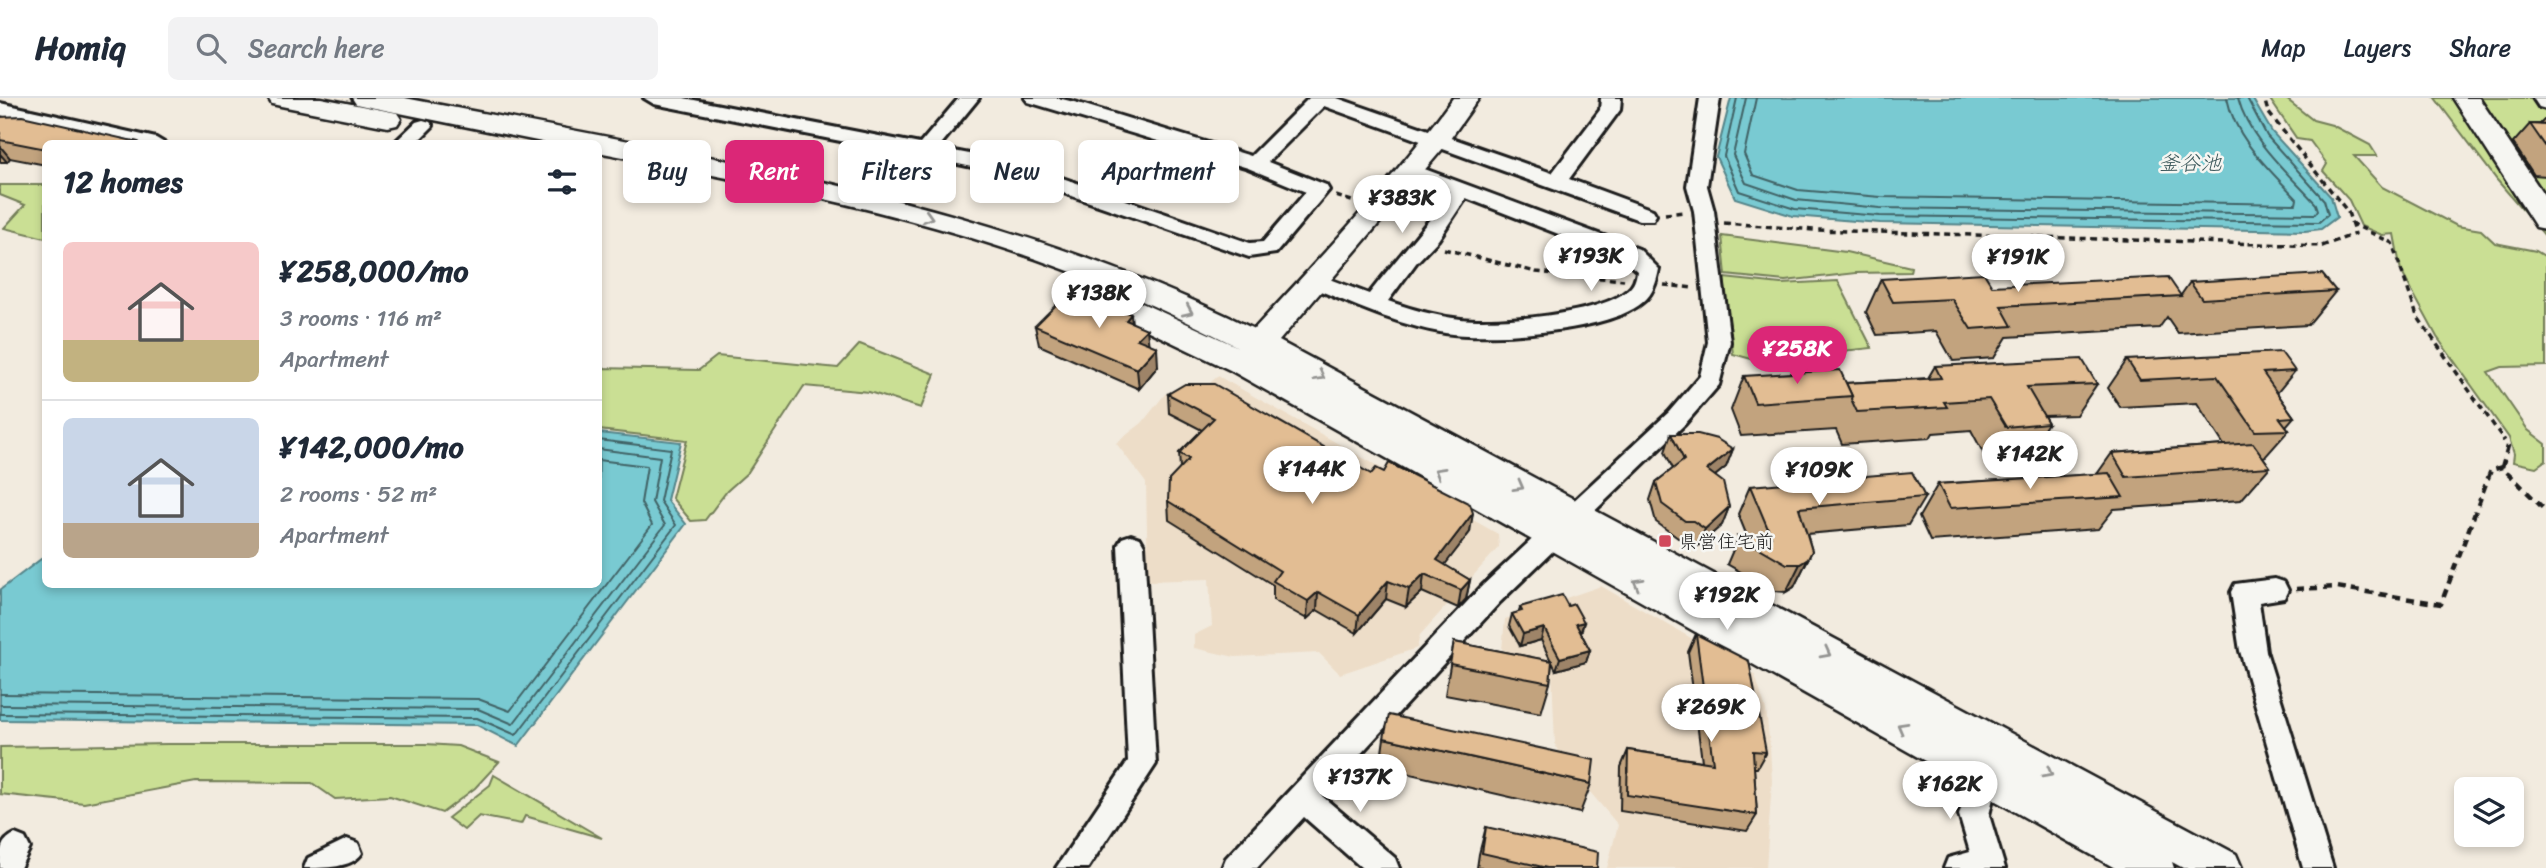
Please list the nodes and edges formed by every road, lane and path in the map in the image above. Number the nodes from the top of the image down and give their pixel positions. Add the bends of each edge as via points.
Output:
1 (281, 98) edge
2 (365, 98) edge
3 (654, 98) edge
4 (969, 98) edge
5 (1035, 98) edge
6 (1320, 98) edge
7 (1466, 98) edge
8 (1611, 98) edge
9 (1710, 98) edge
10 (2264, 98) edge
11 (2466, 98) edge
12 (2543, 98) edge
13 (680, 101) edge
14 (2546, 103) edge
15 (0, 109) edge
16 (440, 112) edge
17 (138, 140) edge
18 (408, 140) edge
19 (498, 140) edge
20 (577, 140) edge
21 (871, 140) edge
22 (934, 140) edge
23 (1436, 140) junction
24 (602, 145) edge
25 (956, 157) edge
26 (602, 164) edge
27 (1255, 164) junction
28 (1411, 170) junction
29 (1556, 182) junction
30 (1462, 189) junction
31 (1319, 190) junction
32 (880, 204) joint
33 (1377, 209) junction
34 (1646, 215) joint
35 (1705, 216) junction
36 (2546, 220) edge
37 (2351, 223) junction
38 (1423, 243) junction
39 (1536, 272) dead end
40 (1316, 281) junction
41 (1374, 303) junction
42 (1251, 352) junction
43 (2502, 467) junction
44 (2546, 512) edge
45 (1561, 526) junction
46 (1131, 545) dead end
47 (2275, 590) joint
48 (1985, 773) junction
49 (1303, 798) junction
50 (347, 853) dead end
51 (1989, 865) edge
52 (319, 868) edge
53 (1071, 868) edge
54 (1237, 868) edge
55 (1384, 868) edge
56 (1958, 868) edge
57 (2154, 868) edge
58 (2222, 868) edge
59 (2318, 868) edge

1 - 16 street
2 - 16 street
3 - 13 street
4 - 22 street
5 - 27 street
6 - 23 street
6 - 27 street
7 - 23 street
8 - 29 street via 1610,110
9 - 35 street via 1697,186
10 - 37 path via 2269,112 2348,212
11 - 36 street
12 - 14 street
13 - 21 street
15 - 17 street
16 - 18 street
16 - 19 street
16 - 20 street
23 - 28 street
23 - 29 street
24 - 32 street
25 - 31 street via 1015,169 1249,250 1269,248
26 - 42 street via 869,222 1001,259
27 - 31 street
28 - 30 street
28 - 33 street
29 - 34 street
30 - 38 street
30 - 41 street via 1631,254 1648,269 1647,283 1633,299 1601,313 1554,321 1464,327 1412,317
31 - 33 path
32 -> 42 street via 1011,240 1118,280
33 - 40 street
34 - 35 path
35 - 37 path via 1815,230 2322,246 2355,234
35 - 45 street via 1719,342 1711,379 1678,418
37 - 43 path via 2392,243 2417,316 2508,446
38 - 39 path
38 - 41 street
40 - 41 street
40 - 42 street
42 - 45 street
43 - 44 path
43 - 47 path via 2491,470 2441,604 2337,587
48 -> 45 street
45 - 49 street via 1490,594
45 -> 58 street
46 - 53 street via 1142,764
47 - 59 street via 2244,592 2253,650
48 - 51 street via 1974,815
48 - 57 street
49 - 54 street
49 - 55 street
50 - 52 street
51 - 56 street

